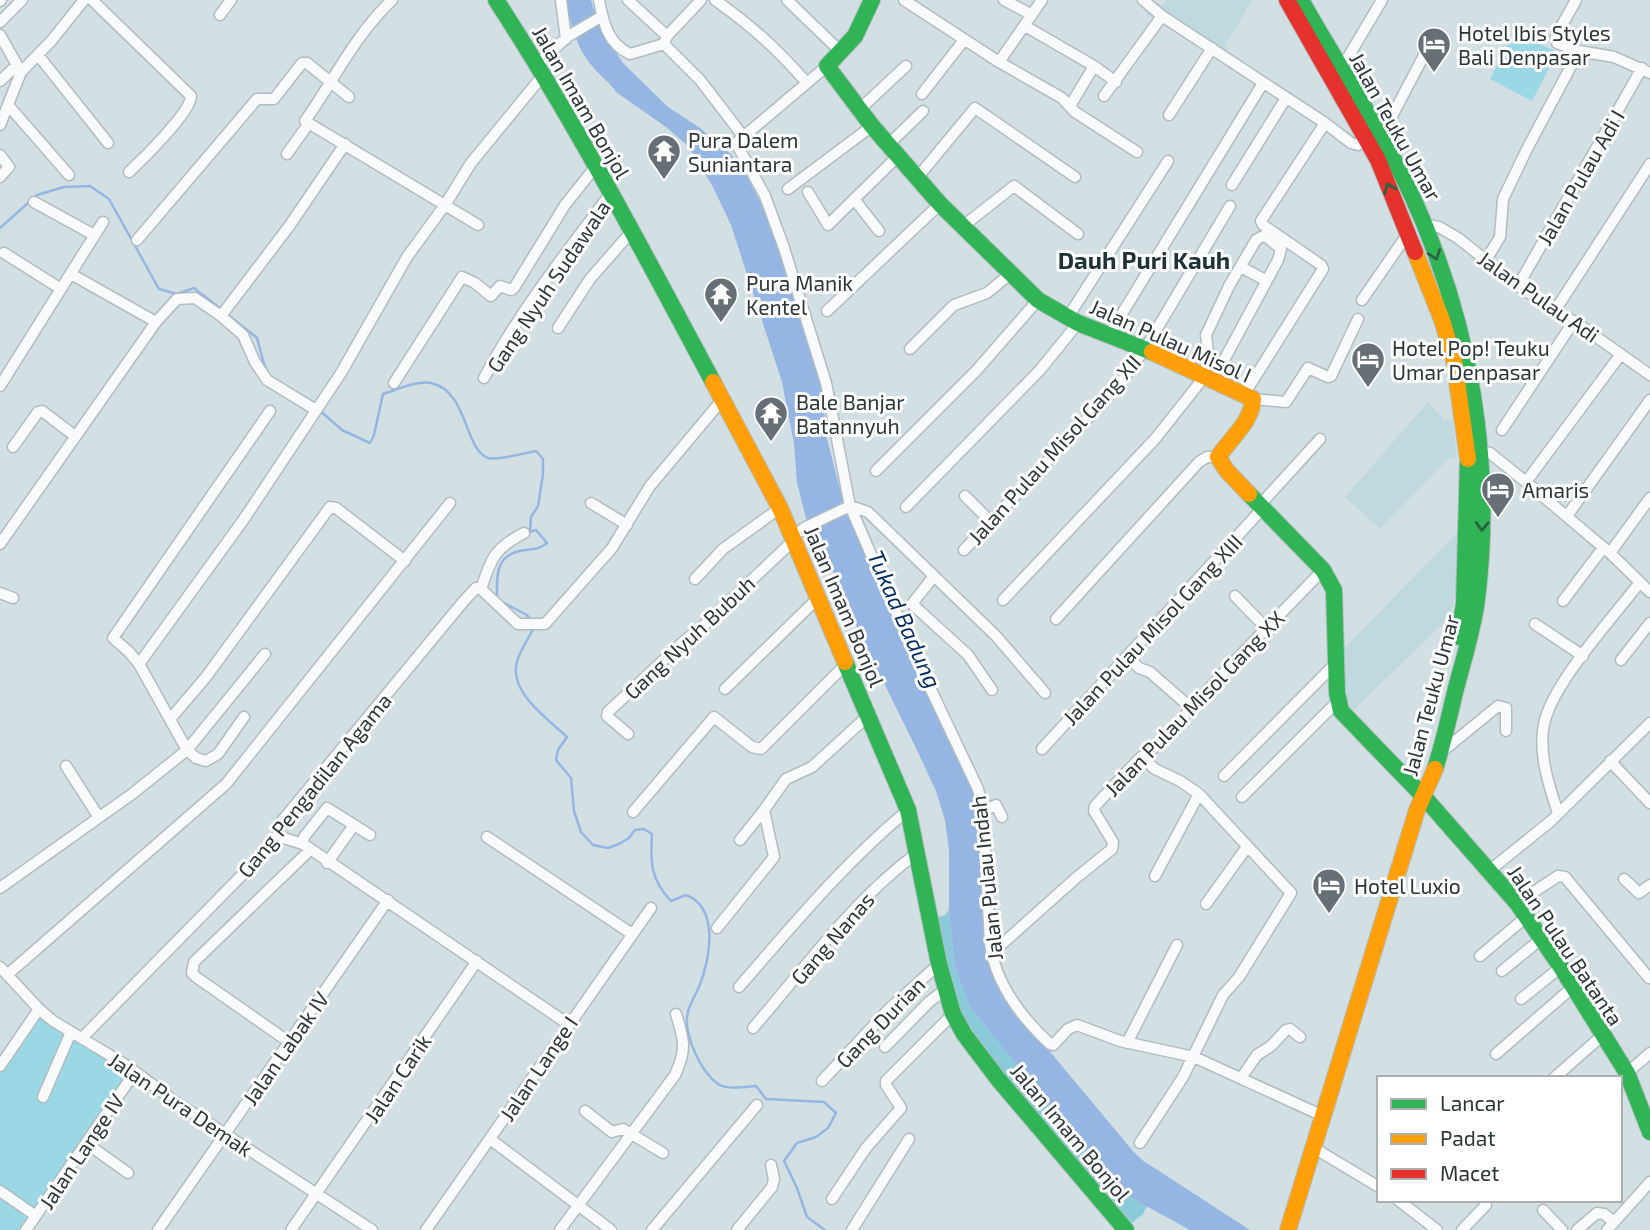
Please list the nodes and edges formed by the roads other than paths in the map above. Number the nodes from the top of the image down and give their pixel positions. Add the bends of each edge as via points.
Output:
1 (22, 0) edge
2 (84, 0) edge
3 (92, 0) edge
4 (231, 0) edge
5 (391, 0) edge
6 (496, 0) edge
7 (561, 0) edge
8 (599, 0) edge
9 (628, 0) edge
10 (701, 0) edge
11 (715, 0) edge
12 (786, 0) edge
13 (872, 0) edge
14 (904, 0) edge
15 (1004, 0) edge
16 (1042, 0) edge
17 (1143, 0) edge
18 (1287, 0) edge
19 (1301, 0) edge
20 (1382, 0) edge
21 (1576, 0) edge
22 (220, 15) dead end
23 (1032, 15) junction
24 (1162, 16) junction
25 (600, 17) junction
26 (0, 22) edge
27 (1025, 26) junction
28 (0, 35) edge
29 (566, 38) junction
30 (665, 40) junction
31 (964, 40) junction
32 (1431, 42) dead end
33 (1212, 48) junction
34 (1579, 51) junction
35 (841, 52) junction
36 (38, 55) junction
37 (999, 62) junction
38 (827, 66) junction
39 (906, 66) dead end
40 (1094, 66) junction
41 (19, 68) junction
42 (541, 69) junction
43 (1341, 69) junction
44 (1646, 70) edge
45 (0, 81) edge
46 (331, 82) junction
47 (1116, 82) junction
48 (807, 83) junction
49 (1263, 83) junction
50 (922, 94) dead end
51 (1104, 96) dead end
52 (349, 97) dead end
53 (1286, 98) junction
54 (8, 106) junction
55 (1070, 106) junction
56 (859, 110) junction
57 (923, 111) dead end
58 (1169, 115) dead end
59 (309, 123) junction
60 (1325, 123) junction
61 (0, 125) edge
62 (872, 126) junction
63 (1372, 135) junction
64 (739, 139) junction
65 (108, 143) dead end
66 (345, 144) junction
67 (893, 150) junction
68 (1137, 152) dead end
69 (287, 154) dead end
70 (0, 155) edge
71 (1168, 161) dead end
72 (1650, 164) edge
73 (596, 166) junction
74 (129, 172) dead end
75 (69, 174) dead end
76 (0, 177) edge
77 (1075, 177) dead end
78 (917, 178) junction
79 (1232, 185) dead end
80 (788, 189) dead end
81 (808, 192) dead end
82 (611, 193) junction
83 (854, 199) junction
84 (34, 202) dead end
85 (940, 204) junction
86 (445, 205) junction
87 (1230, 206) dead end
88 (103, 222) dead end
89 (1424, 224) junction
90 (478, 225) dead end
91 (962, 227) junction
92 (632, 231) junction
93 (879, 231) dead end
94 (1409, 232) junction
95 (1078, 234) dead end
96 (94, 235) junction
97 (137, 240) dead end
98 (4, 253) dead end
99 (1486, 260) junction
100 (1241, 267) junction
101 (71, 274) junction
102 (1010, 274) junction
103 (1265, 280) junction
104 (1518, 286) junction
105 (61, 289) junction
106 (384, 298) junction
107 (1038, 300) junction
108 (1362, 300) dead end
109 (396, 304) dead end
110 (1556, 309) junction
111 (827, 310) dead end
112 (224, 312) junction
113 (1358, 318) dead end
114 (1073, 320) junction
115 (156, 321) junction
116 (1574, 321) junction
117 (558, 328) dead end
118 (1109, 335) junction
119 (910, 349) dead end
120 (1145, 349) junction
121 (1621, 354) junction
122 (1205, 371) junction
123 (1650, 375) edge
124 (484, 378) dead end
125 (394, 383) dead end
126 (0, 386) edge
127 (1249, 396) junction
128 (722, 400) junction
129 (1650, 400) edge
130 (318, 407) junction
131 (270, 411) dead end
132 (1502, 430) dead end
133 (75, 436) junction
134 (1320, 439) dead end
135 (13, 447) dead end
136 (1474, 450) junction
137 (1218, 457) junction
138 (876, 471) dead end
139 (1526, 482) junction
140 (965, 496) dead end
141 (1650, 498) edge
142 (450, 503) dead end
143 (591, 503) dead end
144 (849, 507) junction
145 (906, 507) dead end
146 (780, 508) junction
147 (1261, 508) junction
148 (1567, 516) junction
149 (990, 521) junction
150 (627, 524) junction
151 (524, 533) dead end
152 (797, 535) junction
153 (0, 544) edge
154 (964, 550) dead end
155 (1606, 550) junction
156 (405, 561) junction
157 (1323, 570) junction
158 (934, 576) junction
159 (695, 579) dead end
160 (1647, 587) edge
161 (481, 589) junction
162 (0, 593) edge
163 (1235, 596) dead end
164 (13, 598) dead end
165 (817, 599) junction
166 (1003, 600) dead end
167 (1563, 601) dead end
168 (1056, 619) dead end
169 (1650, 623) edge
170 (1535, 624) dead end
171 (1266, 628) junction
172 (265, 654) dead end
173 (1583, 656) junction
174 (1128, 657) junction
175 (1621, 660) dead end
176 (1337, 662) junction
177 (847, 663) junction
178 (139, 664) junction
179 (725, 689) dead end
180 (992, 690) dead end
181 (1045, 693) dead end
182 (1337, 702) junction
183 (1191, 708) junction
184 (869, 715) junction
185 (244, 717) dead end
186 (171, 718) junction
187 (1650, 723) edge
188 (1506, 731) dead end
189 (628, 734) dead end
190 (1042, 749) dead end
191 (187, 750) junction
192 (1438, 755) junction
193 (1141, 757) junction
194 (1610, 761) junction
195 (66, 766) dead end
196 (1224, 776) dead end
197 (1199, 794) junction
198 (1242, 797) dead end
199 (1420, 799) junction
200 (1650, 803) edge
201 (764, 810) junction
202 (908, 810) junction
203 (983, 811) junction
204 (633, 812) dead end
205 (1558, 813) junction
206 (99, 816) junction
207 (1002, 817) dead end
208 (354, 825) junction
209 (370, 835) dead end
210 (277, 836) junction
211 (487, 837) dead end
212 (740, 840) dead end
213 (307, 847) junction
214 (1247, 847) junction
215 (917, 853) junction
216 (327, 863) junction
217 (1489, 871) junction
218 (1155, 876) dead end
219 (1624, 879) dead end
220 (1650, 886) edge
221 (0, 888) edge
222 (388, 900) junction
223 (1206, 904) dead end
224 (650, 908) dead end
225 (1522, 910) junction
226 (718, 929) dead end
227 (632, 934) junction
228 (1541, 939) junction
229 (1177, 945) dead end
230 (991, 954) junction
231 (1480, 956) dead end
232 (477, 961) junction
233 (939, 964) junction
234 (1561, 967) junction
235 (3, 971) edge
236 (1502, 971) dead end
237 (1649, 978) edge
238 (739, 987) dead end
239 (1573, 987) junction
240 (946, 989) junction
241 (1521, 999) dead end
242 (39, 1009) junction
243 (676, 1014) dead end
244 (953, 1014) junction
245 (568, 1024) junction
246 (752, 1028) dead end
247 (71, 1032) junction
248 (1603, 1035) junction
249 (1300, 1037) dead end
250 (82, 1038) junction
251 (289, 1042) junction
252 (1127, 1043) junction
253 (885, 1046) dead end
254 (1650, 1053) edge
255 (1496, 1054) dead end
256 (1194, 1056) junction
257 (0, 1066) edge
258 (135, 1072) junction
259 (1627, 1073) junction
260 (1556, 1076) edge
261 (1241, 1078) junction
262 (822, 1081) dead end
263 (43, 1097) dead end
264 (757, 1105) dead end
265 (585, 1111) dead end
266 (1323, 1116) junction
267 (630, 1132) junction
268 (1650, 1132) edge
269 (225, 1134) junction
270 (489, 1139) junction
271 (908, 1139) dead end
272 (86, 1143) junction
273 (1139, 1143) dead end
274 (1314, 1148) junction
275 (663, 1153) dead end
276 (771, 1165) dead end
277 (128, 1173) dead end
278 (1650, 1182) edge
279 (1377, 1186) edge
280 (0, 1191) edge
281 (316, 1194) junction
282 (832, 1199) dead end
283 (1404, 1202) edge
284 (578, 1205) junction
285 (1486, 1205) dead end
286 (1543, 1210) dead end
287 (36, 1216) junction
288 (1611, 1226) edge
289 (26, 1230) edge
290 (158, 1230) edge
291 (291, 1230) edge
292 (372, 1230) edge
293 (426, 1230) edge
294 (560, 1230) edge
295 (611, 1230) edge
296 (652, 1230) edge
297 (737, 1230) edge
298 (852, 1230) edge
299 (1126, 1230) edge
300 (1288, 1230) edge
301 (1437, 1230) edge
302 (1462, 1230) edge
303 (1562, 1230) edge
304 (1577, 1230) edge

1 - 26 street
2 - 36 street
3 - 74 street via 191,96 159,142
4 - 22 street
5 - 46 street
6 - 42 main road, Jalan Imam Bonjol
7 - 29 street
8 - 25 street
9 - 30 street, Jalan Pulau Indah
10 - 30 street
11 - 48 street via 750,24
12 - 35 street
13 - 35 main road via 855,36
14 - 31 street
15 - 23 street
16 - 23 street
17 - 24 street
18 - 63 main road, Jalan Teuku Umar
19 - 43 main road, Jalan Teuku Umar
20 - 43 street
21 - 34 street via 1556,40
23 - 27 street
24 - 33 street
24 - 47 street
25 - 29 street
25 - 30 street via 610,37 627,53
27 - 37 street
27 - 40 street
28 - 41 street
29 - 42 street
30 - 64 street, Jalan Pulau Indah via 701,80
31 - 37 street
31 - 50 street
32 - 63 street via 1390,120
33 - 49 street
33 - 58 street
34 - 44 street via 1614,57
34 - 99 street via 1503,199 1500,237
35 - 38 main road
36 - 41 street
36 - 65 street
37 - 55 street
38 - 48 street
38 - 56 main road, Jalan Pulau Misol I
39 - 56 street
40 - 47 street
40 - 55 street
41 - 45 street
41 - 54 street
42 - 73 main road, Jalan Imam Bonjol
42 - 86 street
43 - 63 main road, Jalan Teuku Umar
44 - 104 street, Jalan Pulau Adi I
46 - 52 street
46 - 59 street via 305,121
46 - 97 street via 302,62 274,99 257,99
47 - 51 street
48 - 64 street
49 - 53 street
49 - 118 street
53 - 60 street
53 - 79 street
54 - 61 street
54 - 75 street
55 - 68 street
56 - 62 main road, Jalan Pulau Misol I
57 - 67 street
59 - 66 street
59 - 69 street
60 - 63 street via 1354,145
60 - 127 street via 1261,221 1322,269
62 - 67 main road, Jalan Pulau Misol I
62 - 80 street
63 - 89 main road, Jalan Teuku Umar
94 -> 63 main road, Jalan Teuku Umar
64 - 144 street, Jalan Pulau Indah via 784,248 826,383
66 - 86 street
66 - 112 street
67 - 78 main road, Jalan Pulau Misol I
67 - 83 street
70 - 76 street via 9,167
71 - 114 street
72 - 110 street
73 - 82 main road, Jalan Imam Bonjol
73 - 125 street via 565,205 514,288 500,286 491,296 462,277
77 - 78 street via 975,108
78 - 85 main road, Jalan Pulau Misol I
81 - 83 street via 828,225
82 - 92 main road, Jalan Imam Bonjol
82 - 124 street, Gang Nyuh Sudawala via 520,317
83 - 93 street
84 - 96 street
85 - 91 main road, Jalan Pulau Misol I
85 - 111 street
86 - 90 street
86 - 106 street
87 - 120 street, Jalan Pulau Misol Gang XII
88 - 96 street
89 - 99 street, Jalan Pulau Adi via 1439,226
89 -> 136 main road, Jalan Teuku Umar via 1456,315 1473,388
91 - 95 street via 1014,186
91 - 102 main road, Jalan Pulau Misol I
92 - 117 street via 590,279
92 - 128 main road, Jalan Imam Bonjol
94 - 108 street
94 - 136 main road, Jalan Teuku Umar via 1454,360
96 - 101 street
98 - 105 street
99 - 104 street, Jalan Pulau Adi
100 - 103 street
100 - 103 street via 1256,240 1269,238 1281,249
100 - 122 street via 1206,335
101 - 105 street
101 - 115 street
102 - 107 main road, Jalan Pulau Misol I
102 - 119 street via 987,293 954,305
103 - 122 street via 1223,362
104 - 110 street, Jalan Pulau Adi
105 - 126 street
106 - 109 street
106 - 130 street
107 - 114 main road, Jalan Pulau Misol I
107 - 138 street via 976,371
110 - 116 street, Jalan Pulau Adi
112 - 115 street via 195,298 184,298 174,301
112 - 130 street via 243,335 267,380
113 - 127 street via 1331,376 1308,368 1286,402
114 - 118 main road, Jalan Pulau Misol I
114 - 145 street via 1040,370
115 - 133 street
116 - 121 street, Jalan Pulau Adi
116 - 132 street
118 - 120 main road, Jalan Pulau Misol I
120 - 122 main road, Jalan Pulau Misol I
120 - 149 street, Jalan Pulau Misol Gang XII via 1118,386
121 - 123 street, Jalan Pulau Adi
121 - 139 street
122 - 127 main road, Jalan Pulau Misol I
122 - 166 street via 1155,439
127 - 137 main road, Jalan Pulau Misol I via 1254,406 1251,414
128 - 146 main road, Jalan Imam Bonjol
128 - 150 street via 650,486
129 - 148 street
130 - 178 street
131 - 178 street via 113,638
133 - 135 street via 42,411
133 - 153 street
134 - 147 street, Jalan Pulau Misol Gang XIII
136 - 139 street via 1490,453
136 -> 192 main road, Jalan Teuku Umar via 1482,545 1477,600
136 - 199 main road, Jalan Teuku Umar via 1461,627
137 - 147 main road
137 - 168 street via 1199,462
139 - 148 street
140 - 149 street
141 - 155 street
142 - 156 street
143 - 150 street
144 - 152 street
144 - 158 street via 872,516
144 - 203 street, Jalan Pulau Indah via 972,773
146 - 152 main road, Jalan Imam Bonjol
146 - 159 street via 723,549
147 - 157 main road
147 - 174 street, Jalan Pulau Misol Gang XIII
148 - 155 street
149 - 154 street, Jalan Pulau Misol Gang XII
150 - 161 street via 599,565 545,624 517,624
151 - 161 street via 491,558
152 - 165 main road, Jalan Imam Bonjol
152 - 189 street, Gang Nyuh Bubuh via 608,712
155 - 160 street
155 - 167 street
156 - 186 street via 330,507
156 - 235 street via 226,784
157 - 171 street, Jalan Pulau Misol Gang XX
157 - 176 main road via 1334,590
158 - 180 street via 912,604 968,655
158 - 181 street via 996,636
160 - 173 street
161 - 210 street, Gang Pengadilan Agama via 476,588 463,602 336,755 282,821
162 - 164 street
163 - 171 street
165 - 177 main road, Jalan Imam Bonjol
165 - 179 street
169 - 175 street
170 - 173 street
171 - 183 street, Jalan Pulau Misol Gang XX
172 - 191 street
173 - 205 street via 1555,696 1544,726 1546,777
174 - 183 street
174 - 190 street, Jalan Pulau Misol Gang XIII
176 - 182 main road
176 - 196 street
177 - 184 main road, Jalan Imam Bonjol
177 - 204 street via 761,749 752,747 716,717
178 - 186 street
182 - 198 street
182 - 199 main road via 1346,718
183 - 193 street, Jalan Pulau Misol Gang XX
184 - 201 street via 811,767 786,779
184 - 202 main road, Jalan Imam Bonjol
185 - 191 street via 212,758 201,760
186 - 191 street
187 - 194 street
188 - 192 street via 1506,708 1498,706
191 - 206 street
192 - 199 main road, Jalan Teuku Umar
193 - 197 street
193 - 230 street, Jalan Pulau Misol Gang XX via 1093,809 1114,842 1112,849
194 - 200 street
194 - 205 street
195 - 206 street
197 - 214 street
197 - 218 street
199 - 217 main road, Jalan Pulau Batanta
199 - 266 main road, Jalan Teuku Umar
201 - 212 street
201 - 226 street via 774,857
202 - 215 main road, Jalan Imam Bonjol
202 - 238 street via 871,840
203 - 207 street via 996,805
203 - 230 street, Jalan Pulau Indah
205 - 217 street
206 - 221 street
208 - 209 street
208 - 213 street via 327,808 304,837
208 - 216 street
210 - 213 street
210 - 250 street, Gang Pengadilan Agama
211 - 227 street
213 - 216 street
213 - 251 street via 191,968 196,977
214 - 223 street
214 - 256 street via 1290,897 1223,995
215 - 233 main road, Jalan Imam Bonjol
215 - 246 street, Gang Nanas via 846,916
216 - 222 street
217 - 225 main road, Jalan Pulau Batanta
219 - 220 street via 1639,893
222 - 232 street
222 - 251 street, Jalan Labak IV
224 - 227 street, Jalan Lange I
225 - 228 main road, Jalan Pulau Batanta
225 - 231 street
225 - 237 street via 1558,876 1565,877
227 - 245 street, Jalan Lange I
228 - 234 main road, Jalan Pulau Batanta
228 - 236 street
229 - 252 street
230 - 252 street, Jalan Pulau Indah via 1011,999 1050,1044 1074,1025
232 - 245 street
232 - 281 street, Jalan Carik
233 - 240 main road, Jalan Imam Bonjol
233 - 262 street, Gang Durian via 898,1000
234 - 239 main road, Jalan Pulau Batanta
234 - 241 street
235 - 242 street, Jalan Pura Demak
239 - 248 main road, Jalan Pulau Batanta
239 - 255 street
240 - 244 main road, Jalan Imam Bonjol
240 - 253 street
242 - 247 street, Jalan Pura Demak
242 - 257 street
243 - 267 street via 683,1057
244 - 282 street via 886,1081 900,1110 866,1148
244 - 299 main road, Jalan Imam Bonjol via 998,1079
245 - 270 street, Jalan Lange I
247 - 250 street, Jalan Pura Demak
247 - 263 street
248 - 259 main road, Jalan Pulau Batanta
248 - 260 street
249 - 261 street via 1286,1030 1257,1055
250 - 258 street, Jalan Pura Demak
251 - 269 street, Jalan Labak IV
252 - 256 street, Jalan Pulau Indah
254 - 259 street
256 - 261 street, Jalan Pulau Indah
256 - 273 street
258 - 269 street, Jalan Pura Demak
258 - 272 street, Jalan Lange IV
259 - 268 main road, Jalan Pulau Batanta
261 - 266 street, Jalan Pulau Indah
264 - 296 street
265 - 267 street via 611,1132
266 - 274 main road, Jalan Teuku Umar
267 - 275 street
267 - 284 street
269 - 281 street, Jalan Pura Demak
269 - 290 street, Jalan Labak IV
270 - 284 street
270 - 293 street, Jalan Lange I
271 - 298 street
272 - 277 street
272 - 287 street, Jalan Lange IV
274 - 279 street
274 - 300 main road, Jalan Teuku Umar
276 - 297 street via 772,1187
278 - 288 street
280 - 287 street
281 - 291 street, Jalan Carik
281 - 292 street, Jalan Pura Demak
283 - 301 street
284 - 294 street
284 - 295 street
285 - 302 street
286 - 303 street
287 - 289 street, Jalan Lange IV
288 - 304 street via 1604,1214 1597,1213

